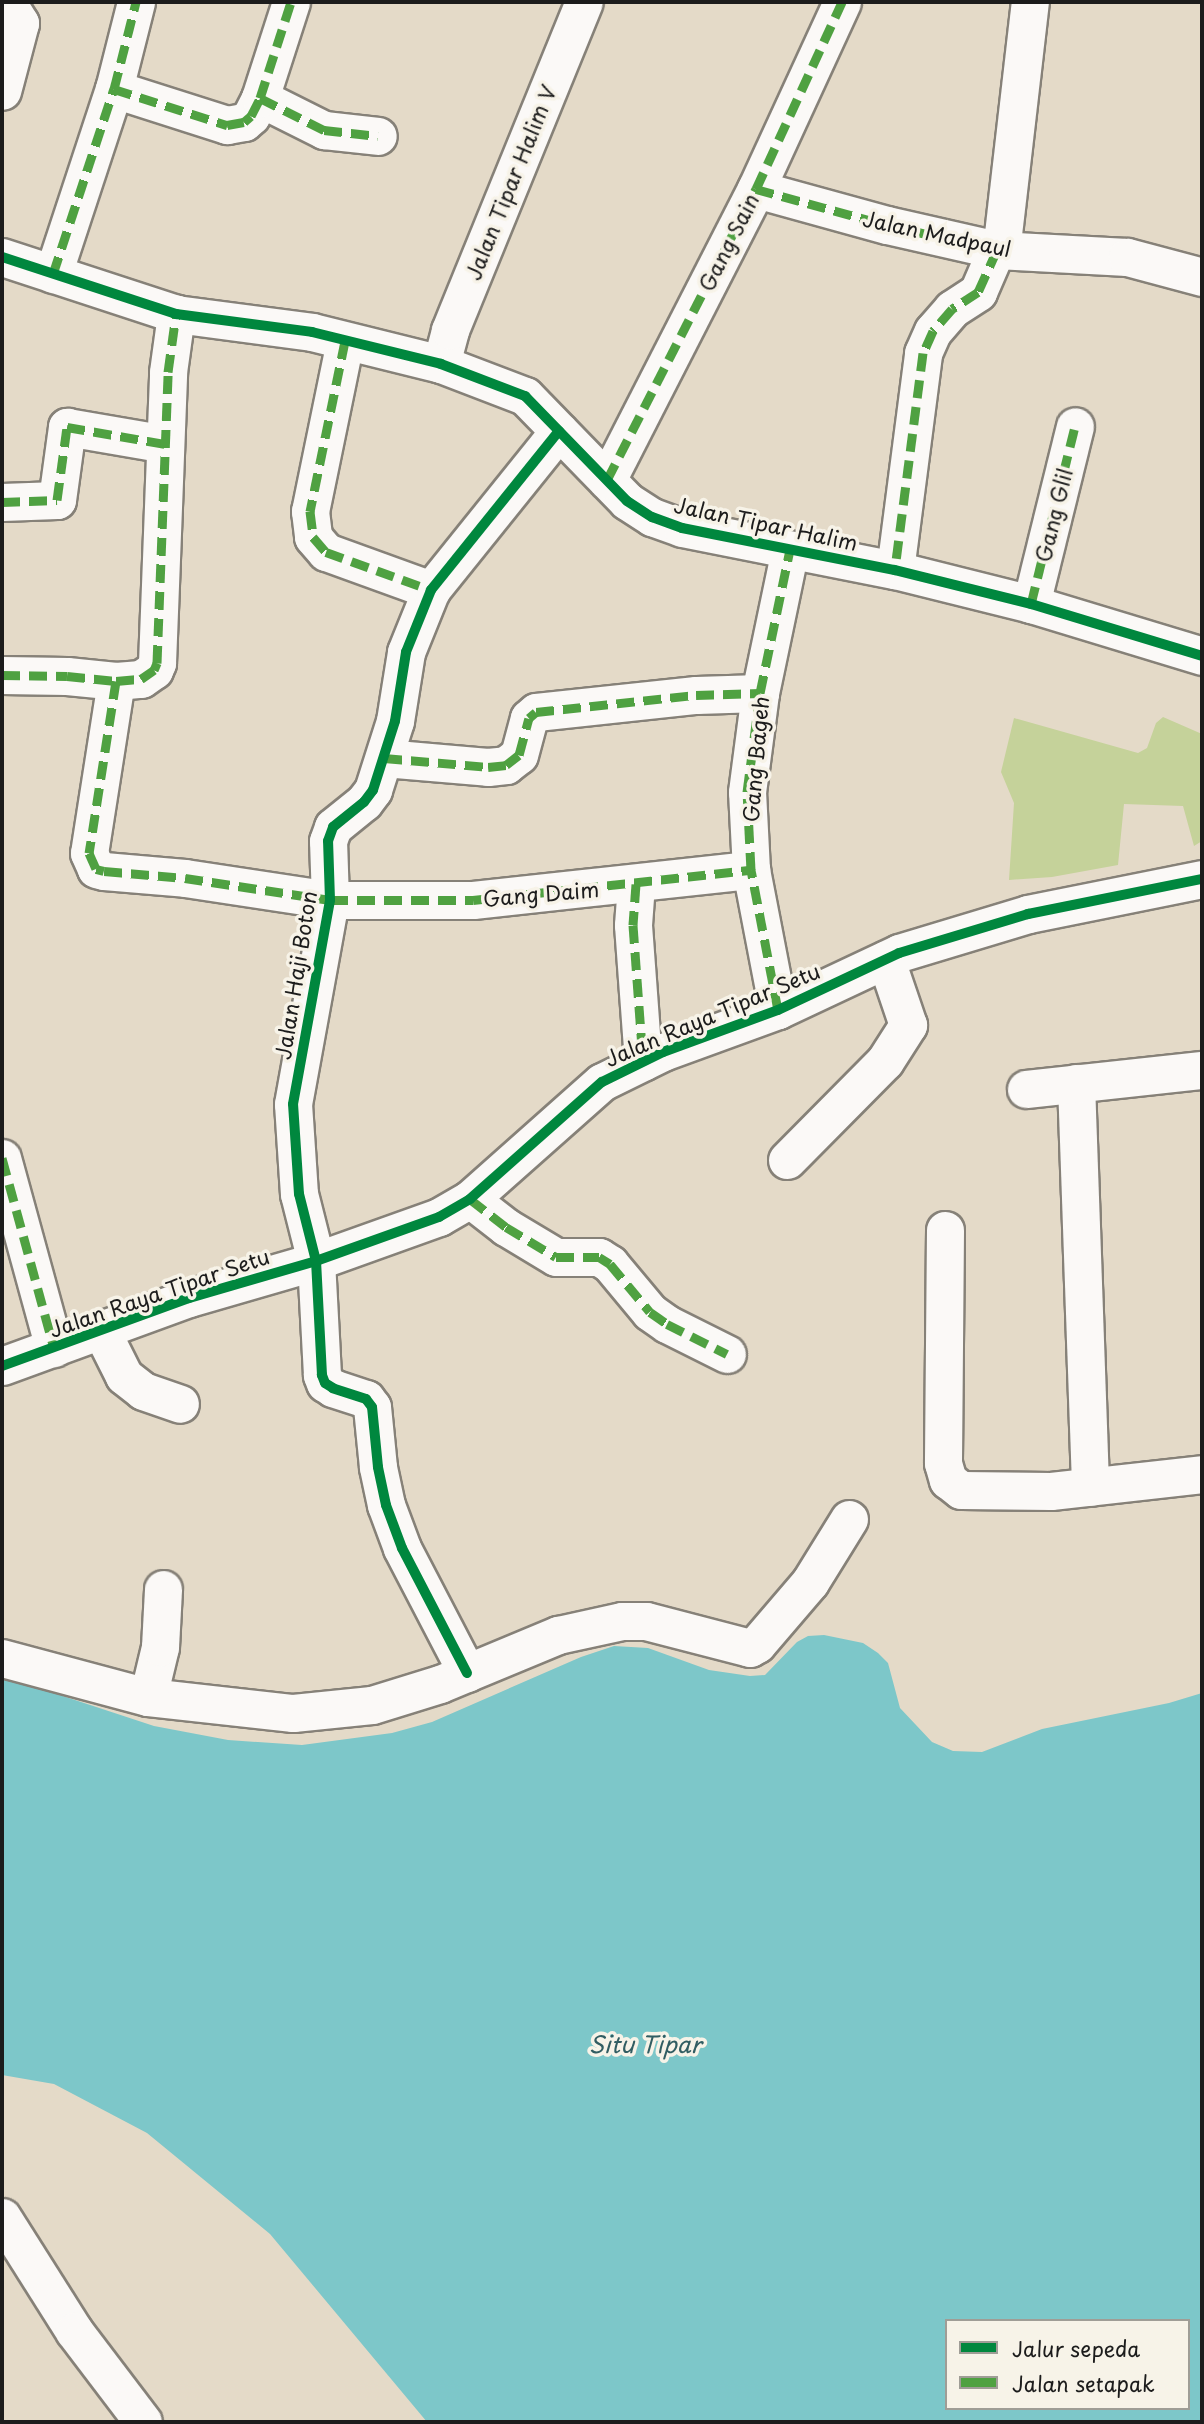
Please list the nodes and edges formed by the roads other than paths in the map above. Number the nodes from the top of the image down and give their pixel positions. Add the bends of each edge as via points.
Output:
1 (136, 2) edge
2 (291, 2) edge
3 (584, 2) edge
4 (842, 2) edge
5 (1030, 2) edge
6 (10, 12) edge
7 (114, 89) junction
8 (2, 91) edge
9 (260, 98) junction
10 (378, 136) dead end
11 (756, 189) junction
12 (997, 250) junction
13 (2, 257) edge
14 (53, 274) junction
15 (1202, 277) edge
16 (176, 314) junction
17 (345, 341) junction
18 (441, 365) junction
19 (1075, 426) dead end
20 (559, 431) junction
21 (165, 444) junction
22 (607, 480) junction
23 (2, 502) edge
24 (790, 550) junction
25 (895, 570) junction
26 (430, 590) junction
27 (1031, 604) junction
28 (1202, 656) edge
29 (2, 675) edge
30 (116, 681) junction
31 (760, 693) junction
32 (384, 758) junction
33 (751, 870) junction
34 (1202, 879) edge
35 (636, 884) junction
36 (330, 900) junction
37 (886, 960) junction
38 (778, 1010) junction
39 (643, 1062) junction
40 (1202, 1070) edge
41 (1076, 1083) junction
42 (1026, 1089) dead end
43 (2, 1158) edge
44 (788, 1160) dead end
45 (470, 1199) junction
46 (945, 1230) dead end
47 (316, 1261) junction
48 (102, 1332) junction
49 (54, 1348) junction
50 (727, 1354) dead end
51 (2, 1366) edge
52 (180, 1404) dead end
53 (1202, 1474) edge
54 (1090, 1487) junction
55 (849, 1519) dead end
56 (163, 1589) dead end
57 (2, 1658) edge
58 (467, 1673) junction
59 (148, 1697) junction
60 (2, 2217) edge
61 (143, 2422) edge

1 - 7 street
2 - 9 street
3 - 18 street, Jalan Tipar Halim V via 450,330
4 - 11 street, Gang Sain
5 - 12 street via 1003,234
6 - 8 street via 19,33
7 - 9 street via 227,125 244,122
7 - 14 street
9 - 10 street via 324,130
11 - 12 street, Jalan Madpaul
11 - 22 street, Gang Sain
12 - 15 street, Jalan Madpaul via 1127,257
12 - 25 street via 978,292 952,309 933,331 923,354
13 - 14 street, Jalan Tipar Halim
14 - 16 street, Jalan Tipar Halim
16 - 17 street, Jalan Tipar Halim via 266,324
16 - 21 street
17 - 18 street, Jalan Tipar Halim
17 - 26 street via 310,511 313,537 326,552
18 - 20 street, Jalan Tipar Halim via 525,396
19 - 27 street, Gang Glil
20 - 22 street, Jalan Tipar Halim
20 - 26 street, Jalan Haji Boton
21 - 23 street via 67,427 57,499
21 - 30 street via 157,663 148,676
22 - 24 street, Jalan Tipar Halim via 626,501 652,517 682,528
24 - 25 street, Jalan Tipar Halim
24 - 31 street, Gang Bageh
25 - 27 street, Jalan Tipar Halim
26 - 32 street, Jalan Haji Boton via 406,652
27 - 28 street, Jalan Tipar Halim
29 - 30 street
30 - 36 street, Jalan Haji Boton via 89,846 96,869
31 - 32 street via 536,712 529,718 519,755 506,765
31 - 33 street, Gang Bageh via 747,792
32 - 36 street, Jalan Haji Boton via 364,803 333,827 328,841
33 - 35 street, Gang Daim
33 - 38 street, Gang Bageh
34 - 37 street, Jalan Raya Tipar Setu via 1028,914
35 - 36 street, Gang Daim via 473,900
35 - 39 street via 633,925
36 - 47 street, Jalan Haji Boton via 293,1104 299,1194
37 - 38 street, Jalan Raya Tipar Setu
37 - 44 street via 908,1025 885,1061
38 - 39 street, Jalan Raya Tipar Setu
39 - 45 street, Jalan Raya Tipar Setu via 601,1082
40 - 41 street
41 - 42 street
41 - 54 street
43 - 49 street
45 - 47 street, Jalan Raya Tipar Setu via 411,1229
45 - 50 street via 556,1257 599,1257 650,1312
46 - 54 street via 943,1463 948,1480 961,1490
47 - 48 street, Jalan Raya Tipar Setu via 189,1298
47 - 58 street, Jalan Haji Boton via 322,1375 325,1383 366,1399 372,1407 386,1505 402,1548
48 - 49 street, Jalan Raya Tipar Setu
48 - 52 street via 124,1376 144,1391
49 - 51 street, Jalan Raya Tipar Setu
53 - 54 street
55 - 58 street via 810,1581 750,1648 646,1622 622,1621 558,1635
56 - 59 street via 160,1647
57 - 59 street
58 - 59 street via 372,1705 293,1713
60 - 61 street via 74,2331

